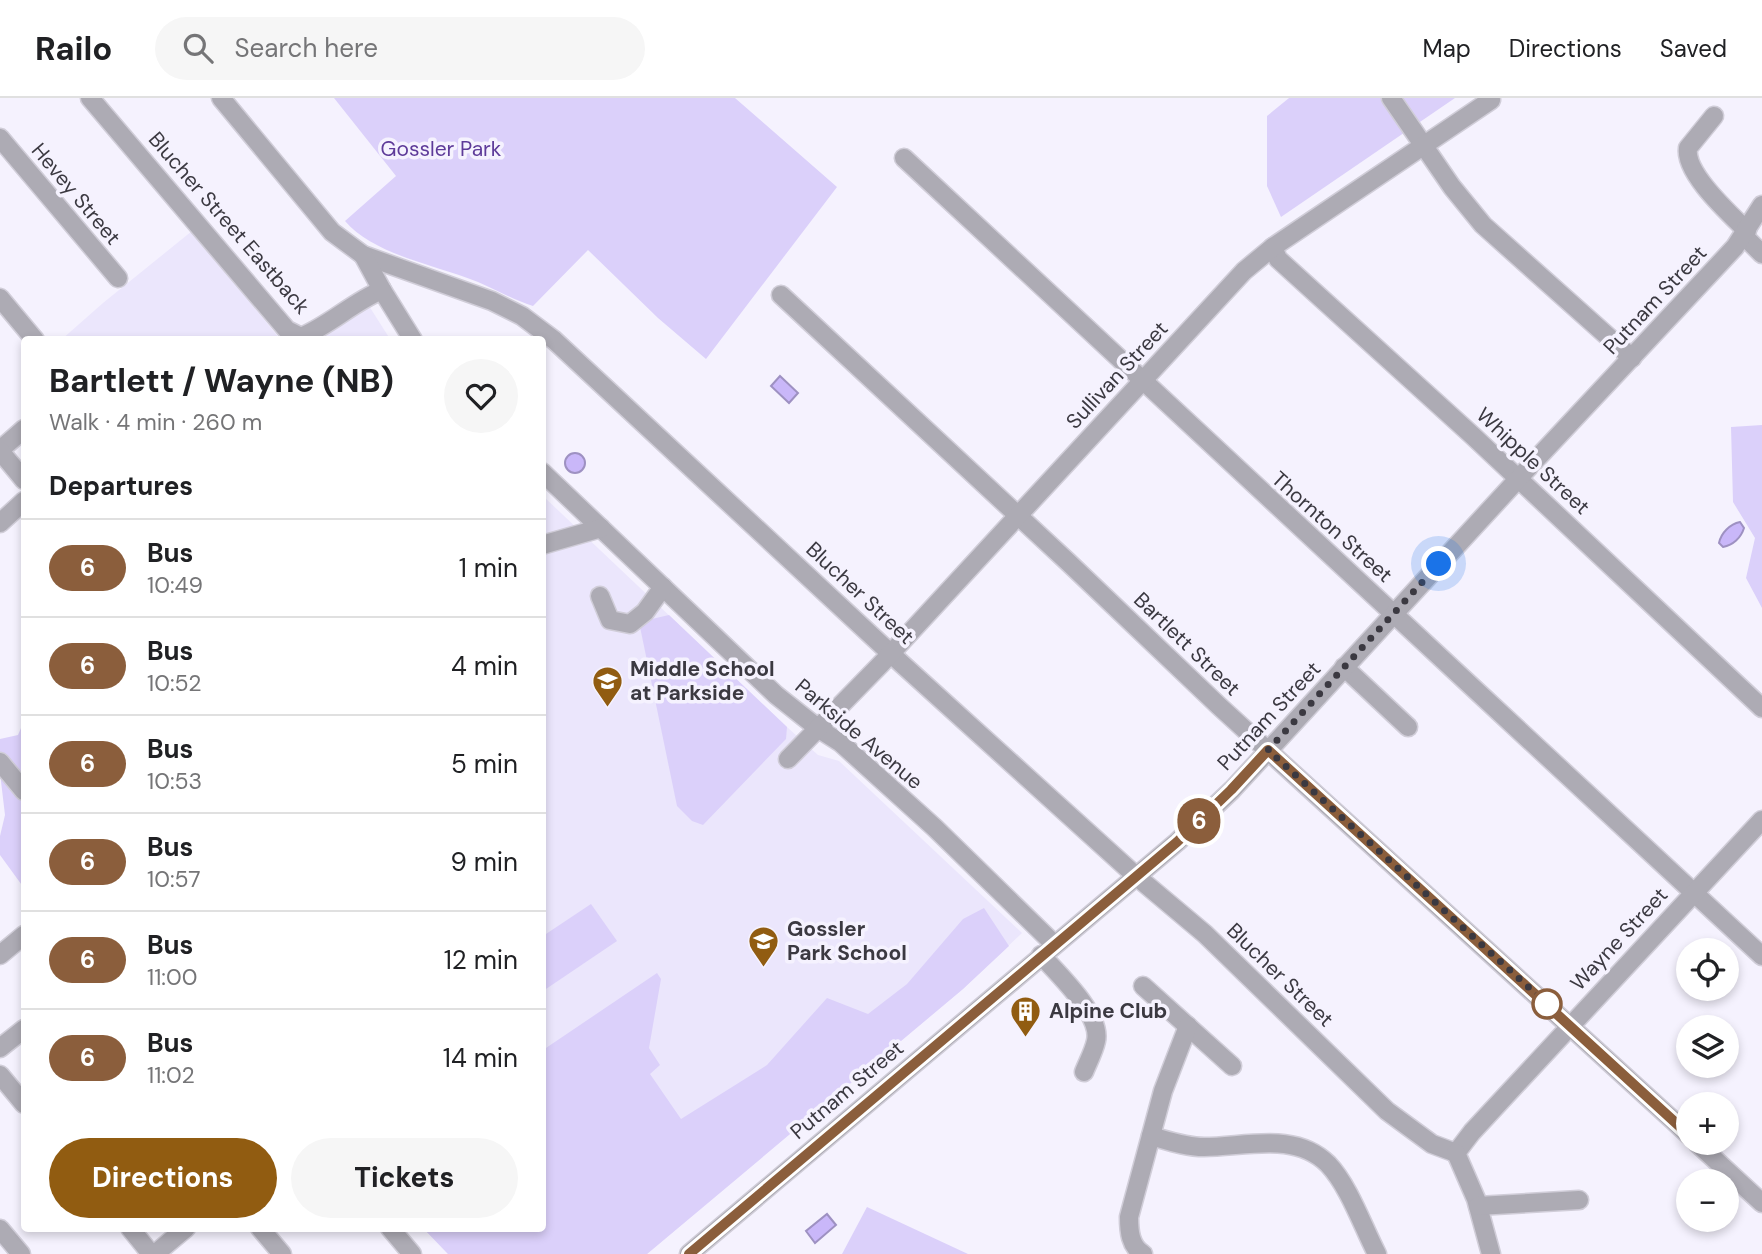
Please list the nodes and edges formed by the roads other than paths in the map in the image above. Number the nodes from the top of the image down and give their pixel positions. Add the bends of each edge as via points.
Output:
1 (90, 98) edge
2 (221, 98) edge
3 (1391, 98) edge
4 (1491, 100) dead end
5 (1713, 116) dead end
6 (0, 138) edge
7 (1424, 145) junction
8 (904, 158) dead end
9 (1762, 205) edge
10 (1745, 234) junction
11 (1273, 247) junction
12 (1762, 254) edge
13 (363, 255) junction
14 (118, 278) dead end
15 (382, 290) junction
16 (781, 295) dead end
17 (0, 298) edge
18 (32, 336) edge
19 (299, 336) edge
20 (303, 336) edge
21 (411, 336) edge
22 (1632, 358) junction
23 (1142, 381) junction
24 (21, 432) edge
25 (0, 450) edge
26 (21, 476) edge
27 (546, 476) edge
28 (1518, 478) junction
29 (21, 504) edge
30 (1017, 516) junction
31 (0, 523) edge
32 (601, 528) junction
33 (546, 544) edge
34 (663, 587) junction
35 (600, 596) dead end
36 (1393, 613) junction
37 (890, 653) junction
38 (1344, 667) junction
39 (1762, 708) edge
40 (1408, 727) dead end
41 (819, 729) junction
42 (1268, 750) junction
43 (788, 759) dead end
44 (0, 762) edge
45 (21, 787) edge
46 (1762, 820) edge
47 (1136, 876) junction
48 (1694, 893) junction
49 (21, 937) edge
50 (1047, 950) junction
51 (0, 954) edge
52 (1762, 956) edge
53 (1143, 986) dead end
54 (1570, 1025) junction
55 (1188, 1026) junction
56 (21, 1031) edge
57 (0, 1048) edge
58 (1232, 1066) dead end
59 (1084, 1072) dead end
60 (0, 1075) edge
61 (21, 1100) edge
62 (1676, 1123) edge
63 (1152, 1136) junction
64 (1456, 1153) junction
65 (1710, 1155) edge
66 (1578, 1200) dead end
67 (1762, 1203) edge
68 (1478, 1206) junction
69 (0, 1229) edge
70 (134, 1232) edge
71 (181, 1232) edge
72 (263, 1232) edge
73 (393, 1232) edge
74 (21, 1254) edge
75 (153, 1254) edge
76 (282, 1254) edge
77 (412, 1254) edge
78 (689, 1254) edge
79 (1143, 1254) edge
80 (1377, 1254) edge
81 (1491, 1254) edge

1 - 19 street, Blucher Street Eastback via 286,330
2 - 13 street, Blucher Street via 332,232
3 - 7 street
4 - 7 street, Sullivan Street
5 - 10 street via 1688,148 1689,164
6 - 14 street, Hevey Street
7 - 11 street, Sullivan Street
7 - 22 street via 1483,225
8 - 23 street, Thornton Street
9 - 10 street, Putnam Street
10 - 12 street
10 - 22 street, Putnam Street
11 - 23 street, Sullivan Street via 1244,271
11 - 28 street, Whipple Street via 1278,259
13 - 15 street
13 - 37 street, Blucher Street via 492,302 522,316 554,340
15 - 20 street, Blucher Street Eastback
15 - 21 street
16 - 30 street, Bartlett Street
17 - 18 street
22 - 28 street, Putnam Street
23 - 30 street, Sullivan Street
23 - 36 street, Thornton Street
24 - 25 street
25 - 26 street
27 - 32 street, Parkside Avenue
28 - 36 street, Putnam Street
28 - 39 street, Whipple Street
29 - 31 street
30 - 37 street, Sullivan Street
30 - 42 street, Bartlett Street
32 - 33 street
32 - 34 street, Parkside Avenue
34 - 35 street via 630,624 610,620
34 - 41 street, Parkside Avenue via 776,695
36 - 38 street, Putnam Street
36 - 48 street, Thornton Street
37 - 41 street, Sullivan Street
37 - 47 street, Blucher Street
38 - 40 street
38 - 42 street, Putnam Street
41 - 43 street, Sullivan Street
41 - 50 street, Parkside Avenue via 841,743 935,828
42 - 47 street, Putnam Street via 1204,816
42 - 54 street, Bartlett Street
44 - 45 street
46 - 48 street, Wayne Street
47 - 50 street, Putnam Street
47 - 64 street, Blucher Street via 1205,934 1387,1111 1432,1144
48 - 52 street, Thornton Street
48 - 54 street, Wayne Street
49 - 51 street
50 - 59 street, Parkside Avenue via 1094,1021 1097,1039
50 - 78 street, Putnam Street
53 - 55 street
54 - 62 street, Bartlett Street
54 - 64 street, Wayne Street
55 - 58 street
55 - 63 street via 1163,1091
56 - 57 street
60 - 61 street
63 - 79 street via 1129,1217 1129,1236
63 - 80 street via 1202,1147 1278,1143 1314,1153 1339,1180
64 - 68 street
65 - 67 street
66 - 68 street
68 - 81 street
69 - 74 street
70 - 75 street
71 - 75 street
72 - 76 street
73 - 77 street

